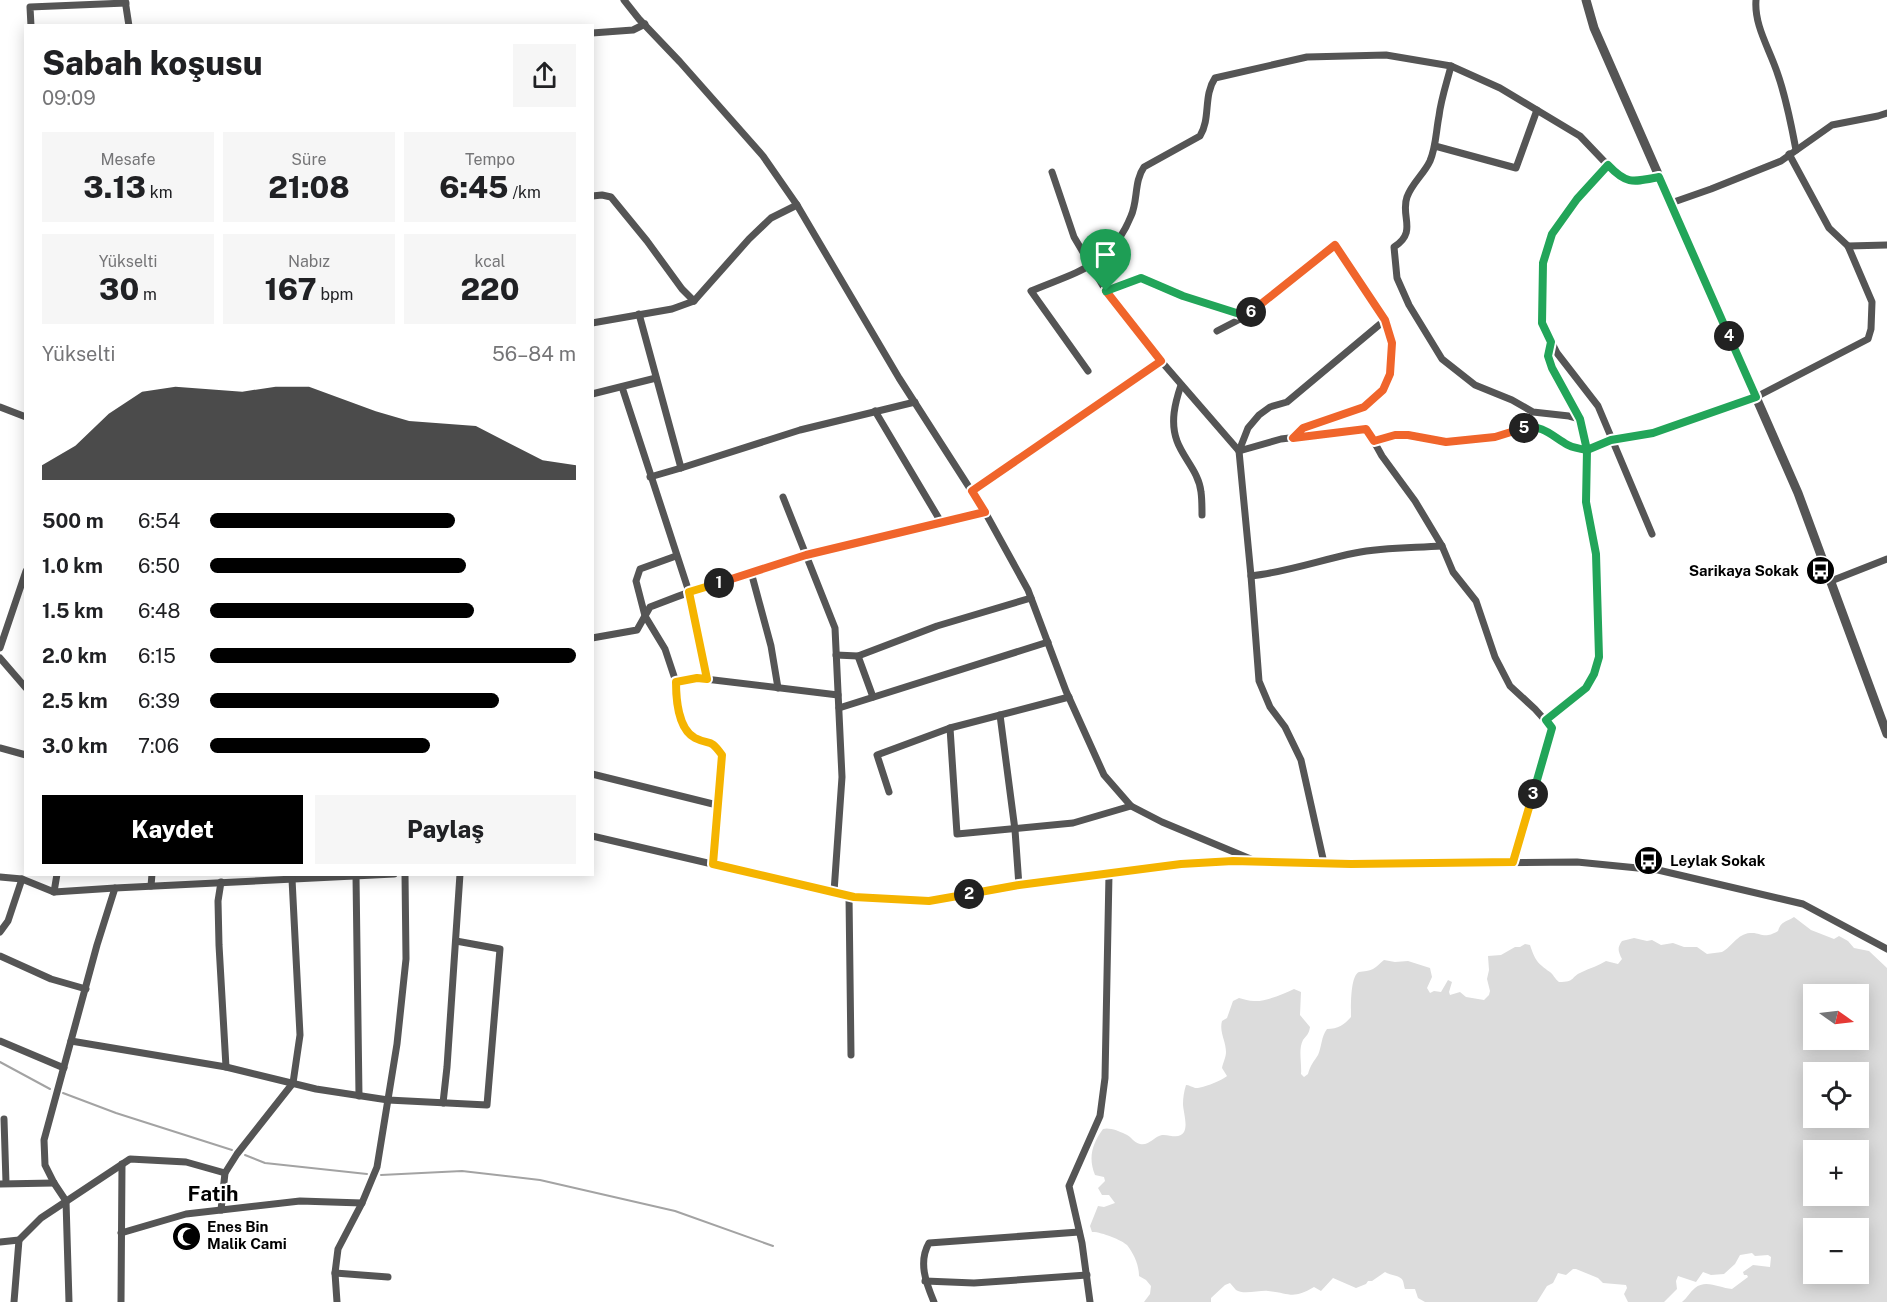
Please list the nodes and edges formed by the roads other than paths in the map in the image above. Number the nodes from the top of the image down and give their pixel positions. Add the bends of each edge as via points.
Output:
1 (624, 0) edge
2 (1586, 0) edge
3 (1756, 0) edge
4 (125, 2) edge
5 (31, 24) edge
6 (129, 24) edge
7 (645, 24) junction
8 (594, 33) edge
9 (1451, 66) junction
10 (1537, 110) junction
11 (1887, 113) edge
12 (1435, 146) junction
13 (1796, 150) junction
14 (1789, 154) junction
15 (1608, 165) junction
16 (1052, 172) dead end
17 (1659, 177) junction
18 (594, 196) edge
19 (1671, 203) junction
20 (797, 205) junction
21 (1887, 245) edge
22 (1848, 246) junction
23 (1091, 266) junction
24 (1106, 291) junction
25 (694, 301) junction
26 (639, 315) junction
27 (1246, 316) junction
28 (1385, 320) junction
29 (594, 323) edge
30 (1217, 331) dead end
31 (1551, 342) junction
32 (1161, 361) junction
33 (1088, 371) dead end
34 (656, 378) junction
35 (1181, 385) junction
36 (622, 387) junction
37 (594, 394) edge
38 (1756, 397) junction
39 (915, 402) junction
40 (0, 407) edge
41 (875, 411) junction
42 (24, 416) edge
43 (1580, 419) junction
44 (1293, 438) junction
45 (1611, 440) junction
46 (1374, 441) junction
47 (1587, 450) junction
48 (1239, 451) junction
49 (681, 468) junction
50 (650, 477) junction
51 (972, 491) junction
52 (783, 497) dead end
53 (985, 512) junction
54 (1202, 515) dead end
55 (940, 522) junction
56 (1652, 534) dead end
57 (1442, 546) junction
58 (806, 555) junction
59 (676, 556) junction
60 (1887, 559) edge
61 (752, 572) junction
62 (1251, 576) junction
63 (24, 577) edge
64 (1831, 581) junction
65 (689, 592) junction
66 (1031, 598) junction
67 (645, 616) junction
68 (594, 638) edge
69 (1048, 642) junction
70 (0, 648) edge
71 (836, 655) junction
72 (858, 656) junction
73 (0, 658) edge
74 (707, 679) junction
75 (676, 682) junction
76 (24, 686) edge
77 (778, 688) junction
78 (838, 695) junction
79 (873, 697) junction
80 (1069, 697) junction
81 (839, 708) junction
82 (1000, 715) junction
83 (1546, 720) junction
84 (950, 728) junction
85 (1887, 734) edge
86 (0, 748) edge
87 (24, 754) edge
88 (594, 774) edge
89 (889, 792) dead end
90 (717, 805) junction
91 (1131, 806) junction
92 (1015, 830) junction
93 (594, 836) edge
94 (1258, 861) junction
95 (1513, 862) junction
96 (1323, 863) junction
97 (713, 864) junction
98 (1109, 873) junction
99 (57, 876) edge
100 (152, 876) edge
101 (210, 876) edge
102 (356, 876) joint
103 (405, 876) edge
104 (460, 876) edge
105 (0, 877) edge
106 (261, 878) edge
107 (22, 879) junction
108 (292, 879) junction
109 (221, 882) junction
110 (209, 883) junction
111 (1019, 885) junction
112 (151, 886) junction
113 (115, 888) junction
114 (54, 892) junction
115 (834, 892) junction
116 (849, 896) junction
117 (0, 932) edge
118 (456, 941) junction
119 (1887, 949) edge
120 (0, 956) edge
121 (86, 989) junction
122 (0, 1041) edge
123 (71, 1041) junction
124 (851, 1055) dead end
125 (226, 1066) junction
126 (64, 1068) junction
127 (293, 1083) junction
128 (359, 1096) junction
129 (388, 1100) junction
130 (443, 1103) junction
131 (4, 1119) dead end
132 (122, 1164) junction
133 (225, 1173) junction
134 (3, 1183) edge
135 (54, 1183) junction
136 (66, 1201) junction
137 (362, 1203) junction
138 (221, 1210) junction
139 (1079, 1232) junction
140 (121, 1233) junction
141 (19, 1240) junction
142 (0, 1242) edge
143 (335, 1274) junction
144 (1087, 1275) junction
145 (388, 1277) dead end
146 (925, 1281) junction
147 (14, 1302) edge
148 (69, 1302) edge
149 (121, 1302) edge
150 (337, 1302) edge
151 (934, 1302) edge
152 (1090, 1302) edge

1 - 7 street
2 - 17 street via 1594,28
3 - 13 street via 1758,24 1787,102
4 - 5 street via 30,7
4 - 6 street
7 - 8 street via 633,30
7 - 20 street via 763,156
9 - 10 street
9 - 12 street
9 - 23 street via 1386,55 1307,57 1215,78 1209,88 1200,136 1144,167 1132,214 1123,232
10 - 12 street via 1516,168
10 - 15 street via 1581,136
11 - 13 street via 1832,125
12 - 43 street via 1430,162 1406,200 1405,238 1394,247 1397,278 1409,305 1442,359 1475,385 1533,412
13 - 14 street
14 - 19 street
14 - 22 street via 1829,228
15 - 17 street via 1620,178 1635,182
15 - 31 street via 1552,234 1543,263 1542,323
16 - 23 street via 1074,237
17 - 19 street
18 - 25 street via 611,197
19 - 38 street
20 - 25 street via 771,218
20 - 39 street
21 - 22 street
22 - 38 street via 1872,302 1868,339
23 - 24 street
23 - 33 street via 1031,291
24 - 27 street via 1141,278
24 - 32 street
25 - 26 street
26 - 29 street
26 - 34 street
27 - 28 street via 1335,245
27 - 30 street
28 - 44 street via 1392,343 1390,374 1383,390 1364,407 1303,428
28 - 48 street via 1287,402 1259,415 1248,428
31 - 43 street via 1548,352 1552,368
31 - 45 street via 1598,406
32 - 35 street
32 - 51 street
34 - 36 street
34 - 49 street
35 - 48 street
35 - 54 street via 1173,425 1177,442 1192,465 1201,490
36 - 37 street
36 - 50 street
38 - 45 street via 1653,433
38 - 64 street
39 - 41 street
39 - 51 street
40 - 42 street
41 - 49 street
41 - 55 street
43 - 47 street
44 - 46 street via 1366,429
44 - 48 street
45 - 47 street
45 - 56 street
46 - 47 street via 1408,435 1446,442 1495,437 1531,427
46 - 57 street
47 - 83 street via 1586,502 1596,554 1599,657 1586,688
48 - 62 street
49 - 50 street
50 - 59 street
51 - 53 street
52 - 58 street
53 - 55 street
53 - 66 street
55 - 58 street
57 - 62 street via 1365,551 1279,573
57 - 83 street via 1453,572 1476,601 1495,657 1510,686
58 - 61 street
58 - 71 street via 835,628
59 - 65 street
59 - 67 street via 640,569 636,581
60 - 64 street
61 - 65 street
61 - 77 street
62 - 96 street via 1259,681 1300,760
63 - 70 street
64 - 85 street
65 - 67 street via 650,607
65 - 74 street
66 - 69 street
66 - 72 street via 937,626
67 - 68 street via 637,630
67 - 75 street via 665,649
69 - 79 street
69 - 80 street
71 - 72 street
71 - 78 street
72 - 79 street
73 - 76 street
74 - 75 street
74 - 77 street
75 - 90 street via 677,708 688,733 713,742 722,755
77 - 78 street
78 - 81 street
79 - 81 street
80 - 82 street
80 - 91 street via 1104,775
81 - 115 street via 842,777
82 - 84 street
82 - 92 street
83 - 95 street via 1552,728 1550,738
84 - 89 street via 878,755
84 - 92 street via 957,834
86 - 87 street
88 - 90 street
90 - 97 street
91 - 92 street via 1073,823
91 - 94 street
92 - 111 street
93 - 97 street
94 - 96 street
94 - 98 street via 1181,864
95 - 96 street
95 - 119 street via 1577,862 1658,870 1803,904
97 - 115 street
98 - 111 street
98 - 139 street via 1105,1078 1100,1116 1069,1186
99 - 114 street
100 - 112 street
101 - 110 street
102 - 108 street
102 - 128 street
103 - 129 street via 406,959
104 - 118 street
105 - 107 street
106 - 108 street
106 - 109 street
107 - 114 street
107 - 117 street via 8,921
108 - 127 street via 300,1035
109 - 110 street
109 - 125 street via 219,945
110 - 112 street
111 - 116 street via 929,901
112 - 113 street
113 - 114 street
113 - 121 street
115 - 116 street
116 - 124 street
118 - 130 street
118 - 130 street via 500,949 496,1006 487,1104
120 - 121 street via 51,979
121 - 123 street
122 - 126 street
123 - 125 street
123 - 126 street
125 - 127 street
126 - 135 street via 44,1140 45,1165
127 - 128 street
127 - 133 street
128 - 129 street
129 - 130 street
129 - 137 street via 377,1167
131 - 134 street
132 - 133 street via 130,1159 186,1162
132 - 136 street
132 - 140 street
133 - 138 street
134 - 135 street
135 - 136 street
136 - 141 street
136 - 148 street
137 - 138 street via 300,1200
137 - 143 street via 338,1249
138 - 140 street via 186,1214
139 - 144 street
139 - 146 street via 929,1243 924,1251
140 - 149 street
141 - 142 street
141 - 147 street
143 - 145 street
143 - 150 street
144 - 146 street via 974,1283
144 - 152 street
146 - 151 street

